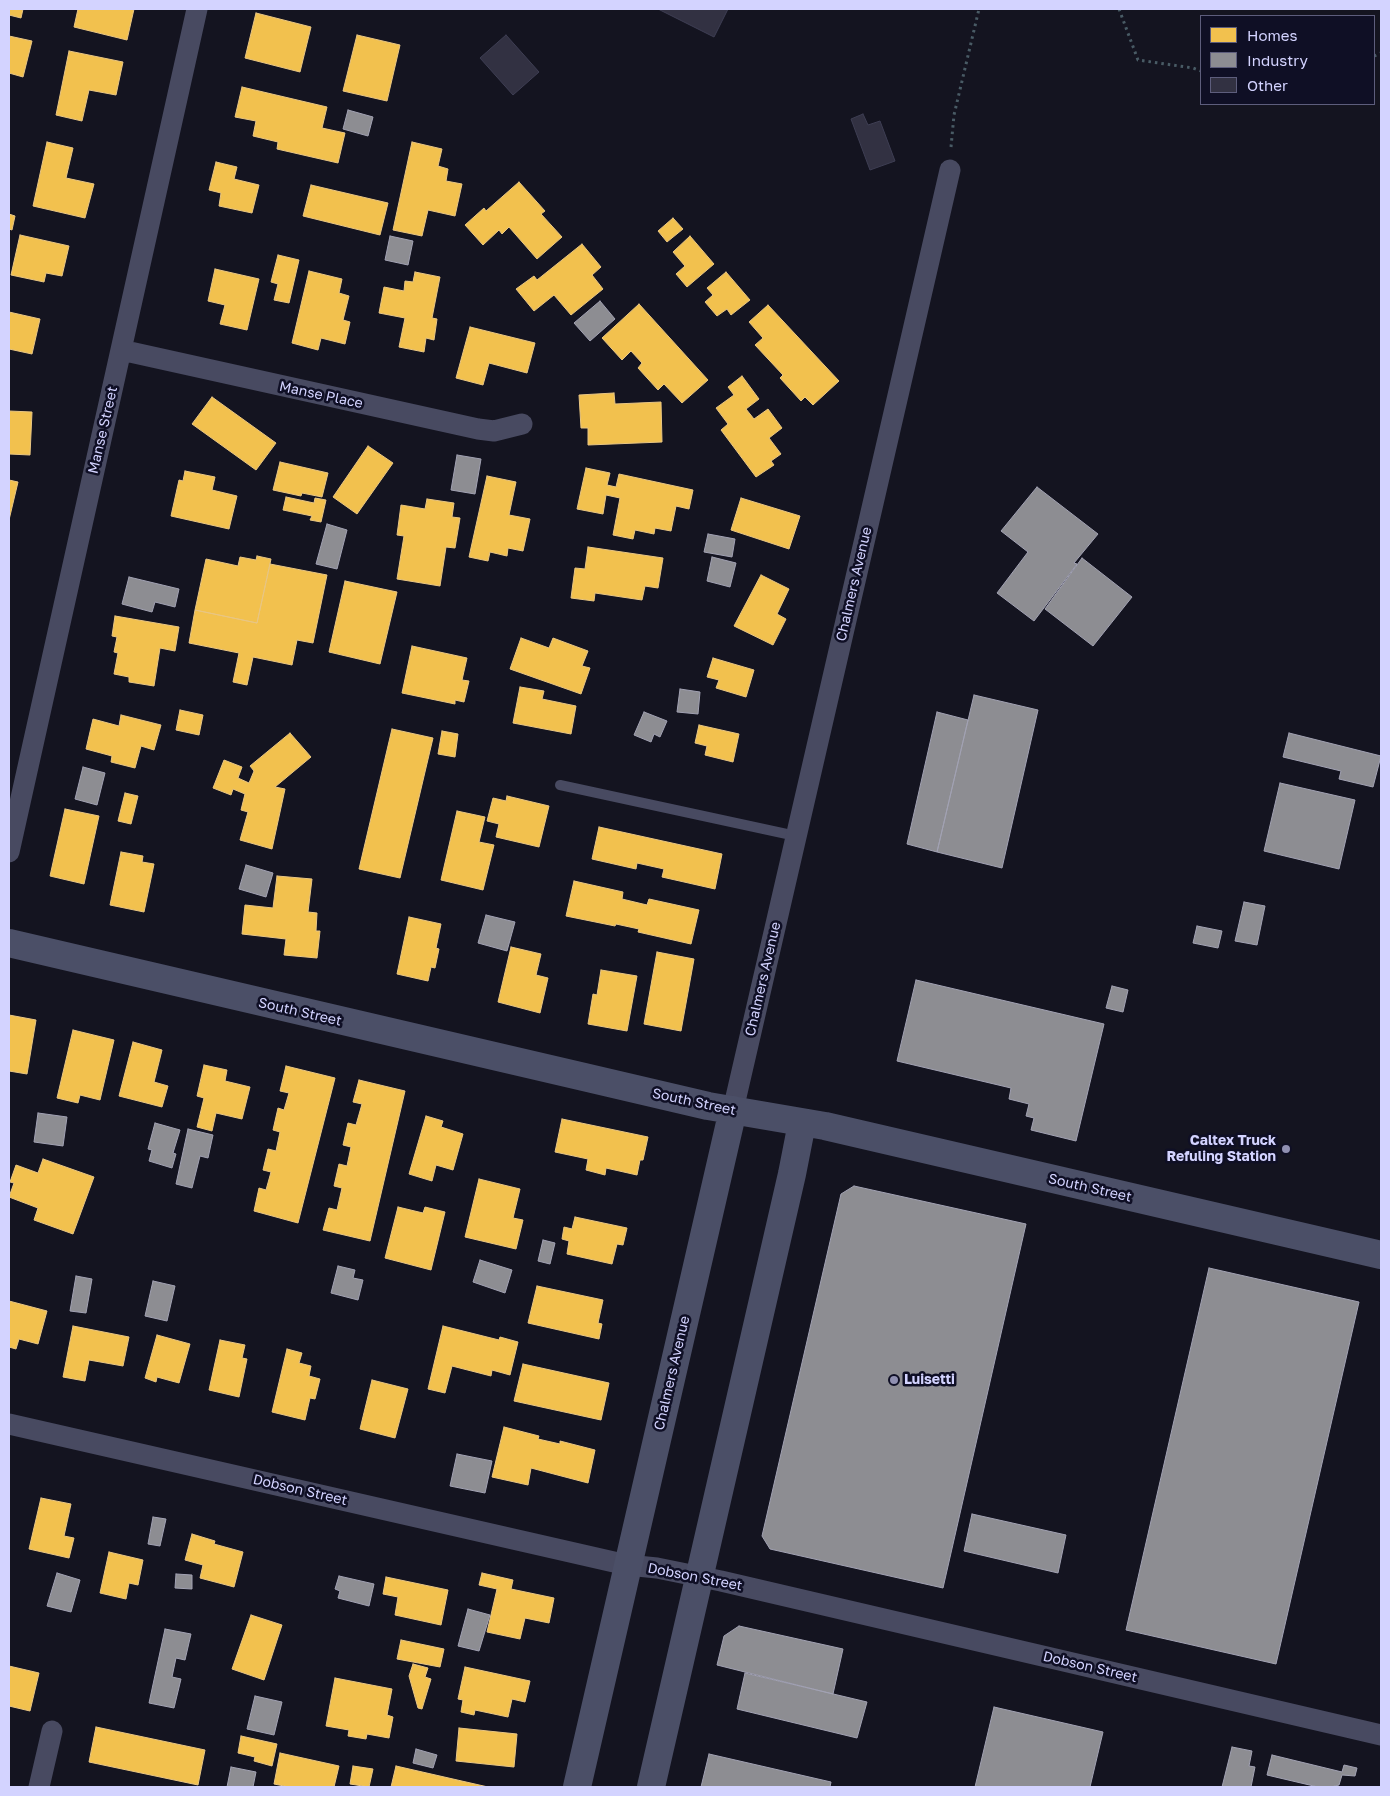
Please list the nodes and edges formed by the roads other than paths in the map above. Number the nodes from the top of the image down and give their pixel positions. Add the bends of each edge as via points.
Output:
1 (197, 9) edge
2 (950, 170) road end
3 (121, 350) junction
4 (522, 424) dead end
5 (560, 785) dead end
6 (796, 836) junction
7 (9, 852) edge
8 (9, 943) edge
9 (733, 1110) junction
10 (802, 1123) junction
11 (1381, 1255) edge
12 (9, 1424) edge
13 (627, 1565) junction
14 (700, 1577) junction
15 (52, 1730) dead end
16 (1381, 1735) edge
17 (39, 1787) edge
18 (577, 1787) edge
19 (651, 1787) edge

1 - 3 street, Manse Street
2 - 6 street, Chalmers Avenue
3 - 4 street, Manse Place via 478,429 494,430
3 - 7 street, Manse Street
5 - 6 lane
6 - 9 street, Chalmers Avenue
8 - 9 street, South Street
9 - 10 street, South Street
9 - 13 street, Chalmers Avenue
10 - 11 street, South Street
10 - 14 street
12 - 13 street, Dobson Street
13 - 14 street, Dobson Street
13 - 18 street, Chalmers Avenue
14 - 16 street, Dobson Street
14 - 19 street
15 - 17 street

